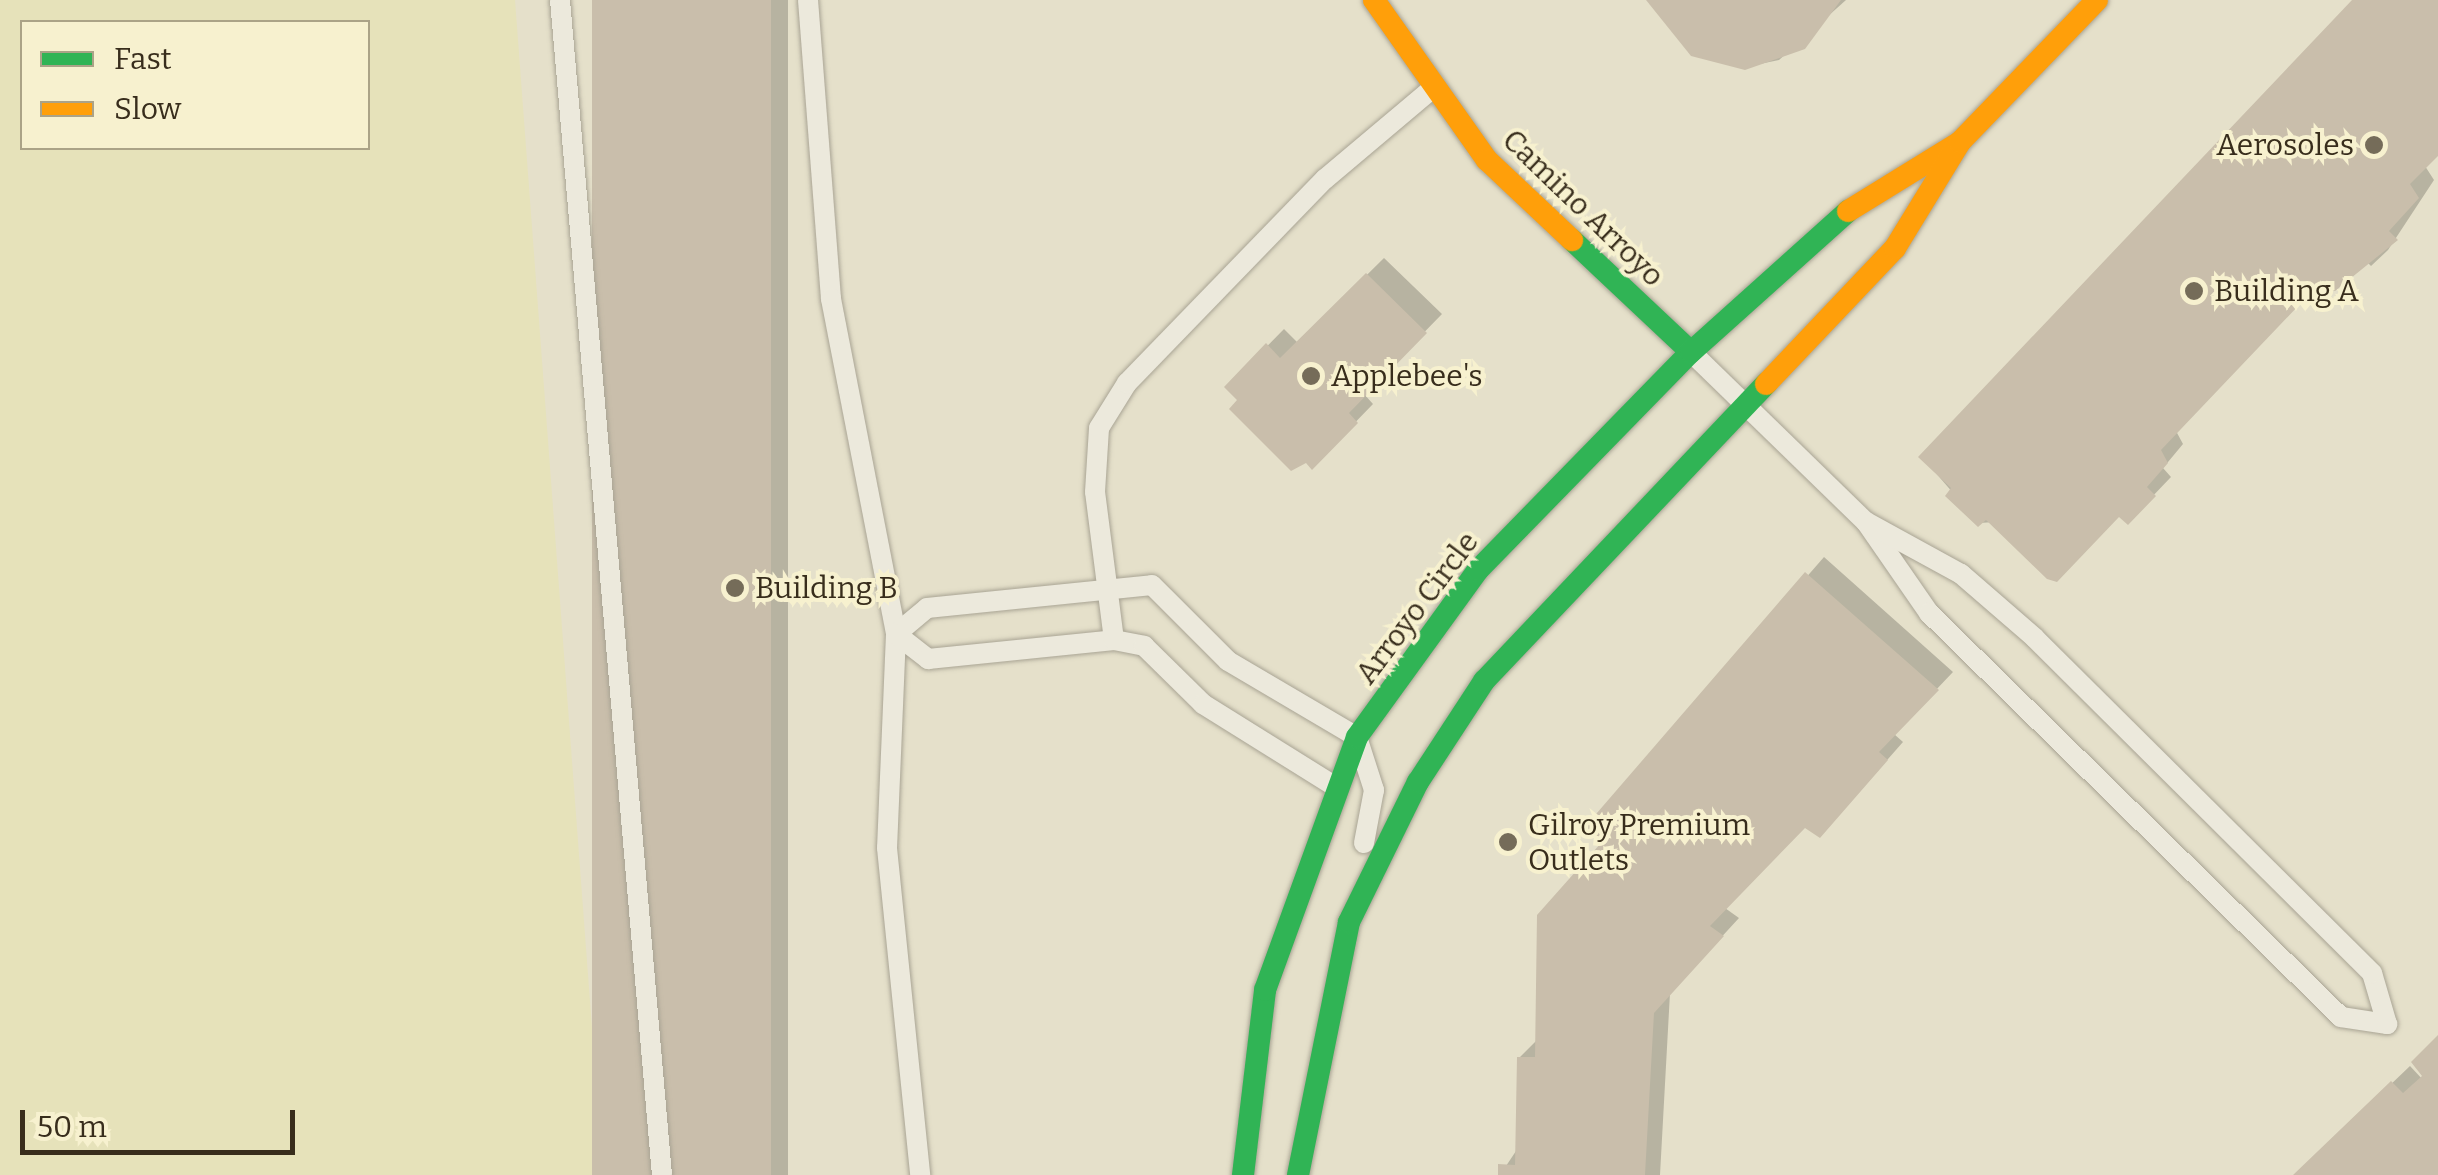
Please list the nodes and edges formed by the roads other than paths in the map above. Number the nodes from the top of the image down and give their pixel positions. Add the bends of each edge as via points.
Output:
1 (560, 0) edge
2 (808, 0) edge
3 (1374, 0) edge
4 (2097, 0) edge
5 (1434, 88) junction
6 (1960, 142) junction
7 (1691, 352) junction
8 (1746, 404) junction
9 (1866, 522) junction
10 (1110, 586) junction
11 (896, 634) junction
12 (1114, 640) junction
13 (1358, 737) junction
14 (1331, 784) junction
15 (1349, 922) junction
16 (662, 1175) edge
17 (920, 1175) edge
18 (1243, 1175) edge
19 (1298, 1175) edge

1 - 16 lane
2 - 11 lane via 830,298
3 - 5 street, Camino Arroyo
4 - 6 street, Arroyo Circle
5 - 7 street, Camino Arroyo via 1487,160
5 - 10 lane via 1325,179 1127,383 1098,428 1095,492
6 - 7 street, Arroyo Circle via 1872,189
6 - 8 street, Arroyo Circle via 1895,248
7 - 8 lane
7 - 13 street, Arroyo Circle via 1478,570
8 - 9 lane
8 - 15 street, Arroyo Circle via 1484,681 1418,782
9 - 9 lane via 1929,613 2341,1017 2388,1024 2372,973 2035,638 1961,574
10 - 11 lane via 926,608
10 - 12 lane
10 - 13 lane via 1152,585 1228,661
11 - 12 lane via 928,659
11 - 17 lane via 887,848
12 - 14 lane via 1144,646 1202,704
13 - 14 street, Arroyo Circle
13 - 15 lane via 1374,790
14 - 18 street, Arroyo Circle via 1266,990
15 - 19 street, Arroyo Circle

